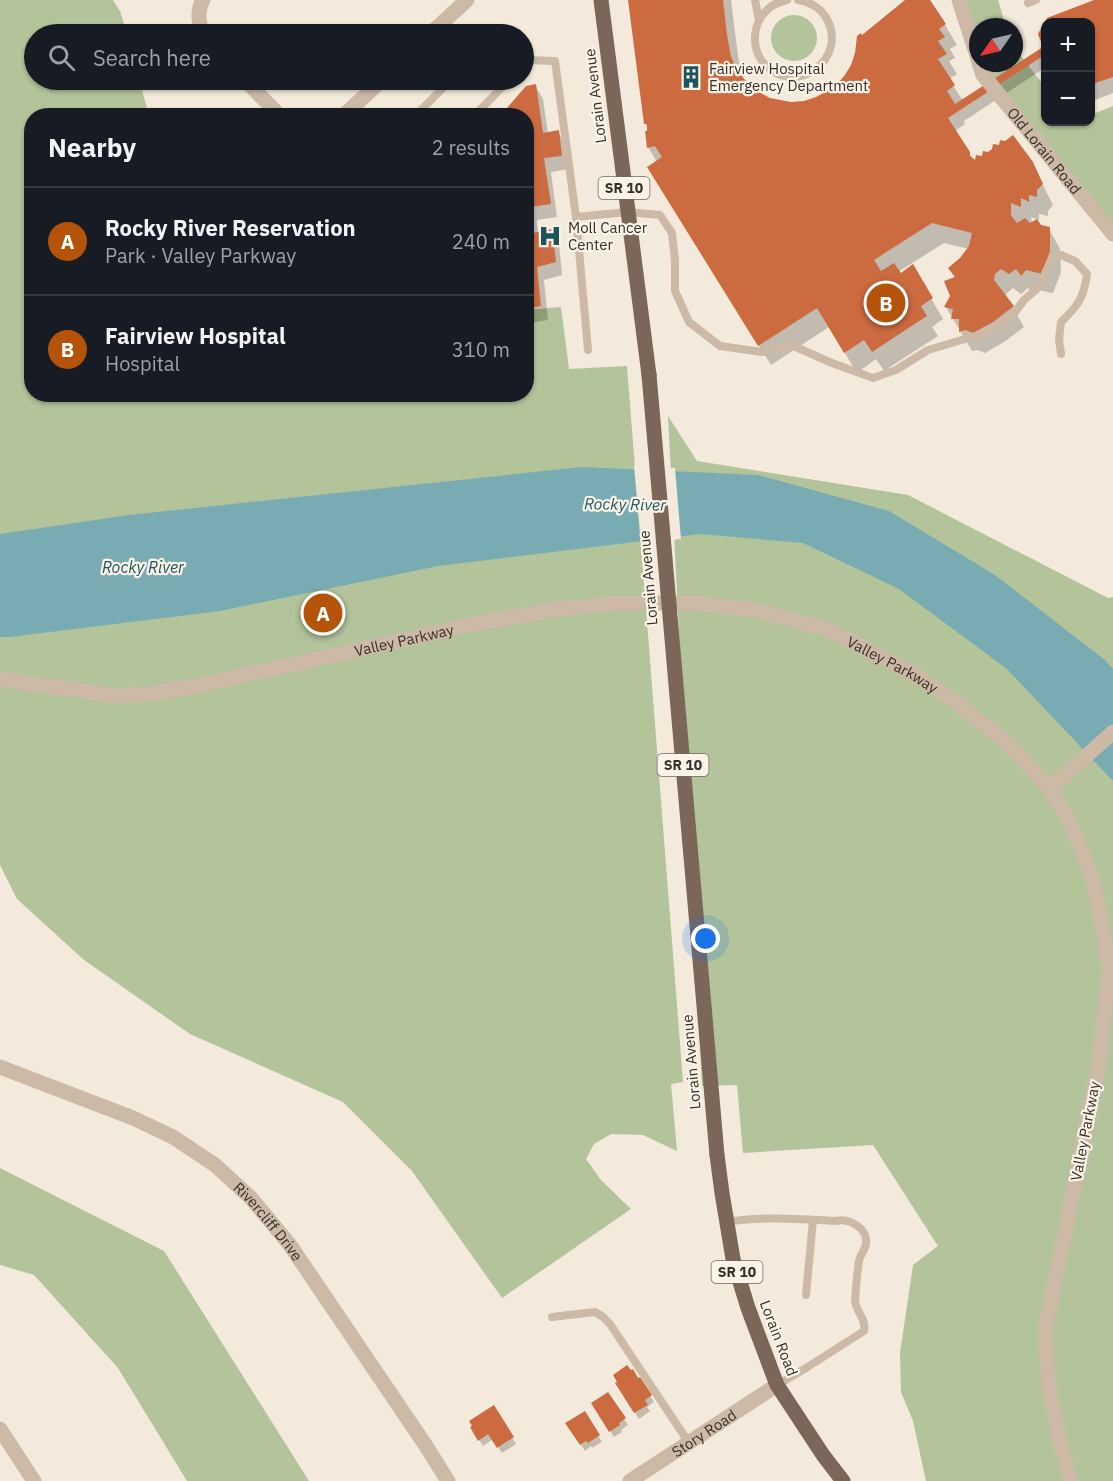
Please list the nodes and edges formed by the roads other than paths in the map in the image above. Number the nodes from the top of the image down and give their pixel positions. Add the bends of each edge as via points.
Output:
1 (202, 0) edge
2 (467, 0) edge
3 (601, 0) edge
4 (755, 0) edge
5 (787, 0) edge
6 (798, 0) edge
7 (959, 0) edge
8 (812, 3) edge
9 (759, 20) junction
10 (199, 24) edge
11 (441, 24) edge
12 (969, 31) edge
13 (534, 60) edge
14 (983, 72) edge
15 (255, 90) edge
16 (371, 90) edge
17 (441, 90) edge
18 (499, 90) edge
19 (272, 108) edge
20 (352, 108) edge
21 (423, 108) edge
22 (482, 108) edge
23 (627, 212) junction
24 (576, 217) junction
25 (1113, 234) edge
26 (588, 350) dead end
27 (1061, 354) dead end
28 (0, 679) edge
29 (1113, 732) edge
30 (1049, 788) junction
31 (0, 1067) edge
32 (717, 1155) joint
33 (813, 1220) junction
34 (727, 1222) junction
35 (806, 1295) dead end
36 (552, 1317) dead end
37 (777, 1385) junction
38 (0, 1429) edge
39 (689, 1443) junction
40 (34, 1481) edge
41 (448, 1481) edge
42 (630, 1481) edge
43 (843, 1481) edge
44 (1071, 1481) edge

1 - 10 street
2 - 11 street
3 - 23 main road, Lorain Avenue / SR 10
4 - 9 lane
5 - 9 lane via 766,10
6 - 8 lane
7 - 12 street
8 - 9 lane via 830,25 832,38 824,62 803,76 778,74 759,57 754,32
13 - 24 lane via 555,61
14 - 25 street, Old Lorain Road
15 - 19 street
16 - 20 street
17 - 21 lane
18 - 22 lane
23 - 24 lane
23 - 27 lane via 660,215 672,233 675,291 689,322 720,346 762,352 791,345 873,378 896,370 928,350 982,334 1004,321 1039,287 1051,260 1061,255 1075,261 1087,273 1084,291 1074,310 1061,322
23 - 32 main road, Lorain Avenue / SR 10, bridge via 649,375
24 - 26 lane
28 - 30 street, Valley Parkway via 118,696 147,694 559,609 613,603 700,603 760,611 827,629 912,673 1000,737
29 - 30 street
30 - 44 street, Valley Parkway via 1077,837 1094,884 1109,969 1099,1063 1045,1330 1049,1386
31 - 41 street, Rivercliff Drive via 173,1137 215,1165 251,1198 290,1245
32 - 34 main road, Lorain Road / SR 10
33 - 34 lane
33 - 35 lane
33 - 37 lane via 847,1221 864,1234 866,1242 859,1262 855,1303 865,1323 864,1331
34 - 37 main road, Lorain Road / SR 10 via 748,1308
36 - 39 lane via 596,1312 603,1317
37 - 39 street, Story Road
37 - 43 main road, Lorain Road / SR 10
38 - 40 street
39 - 42 street, Story Road

